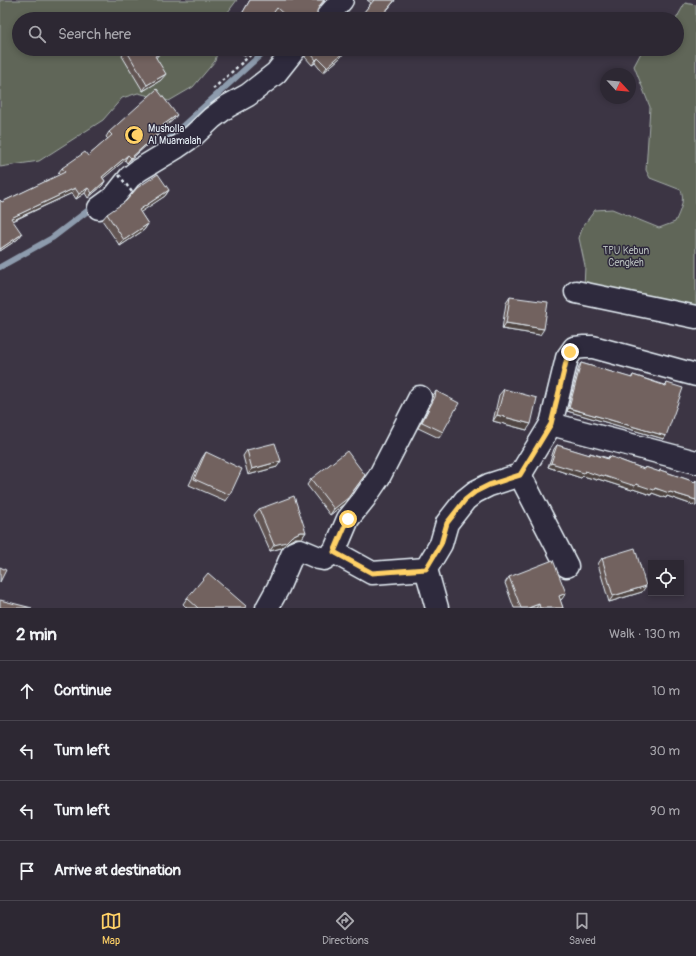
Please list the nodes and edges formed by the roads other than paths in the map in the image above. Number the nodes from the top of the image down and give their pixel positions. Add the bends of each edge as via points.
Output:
1 (342, 0) edge
2 (331, 12) edge
3 (289, 56) edge
4 (99, 208) dead end
5 (576, 292) dead end
6 (696, 317) edge
7 (696, 375) edge
8 (420, 397) dead end
9 (551, 424) junction
10 (696, 462) edge
11 (520, 475) junction
12 (334, 552) junction
13 (567, 566) dead end
14 (426, 569) junction
15 (267, 608) edge
16 (437, 608) edge

1 - 2 street
3 - 4 street via 276,73 248,95 228,106 188,140 130,177 114,197
5 - 6 street
7 - 9 street via 593,347 574,348 567,358
8 - 12 street via 379,477 348,519
9 - 10 street
9 - 11 street
11 - 13 street
11 - 14 street via 489,485 465,500 447,523 441,544
12 - 14 street via 372,573
12 - 15 street via 324,558 300,550 293,553
14 - 16 street

